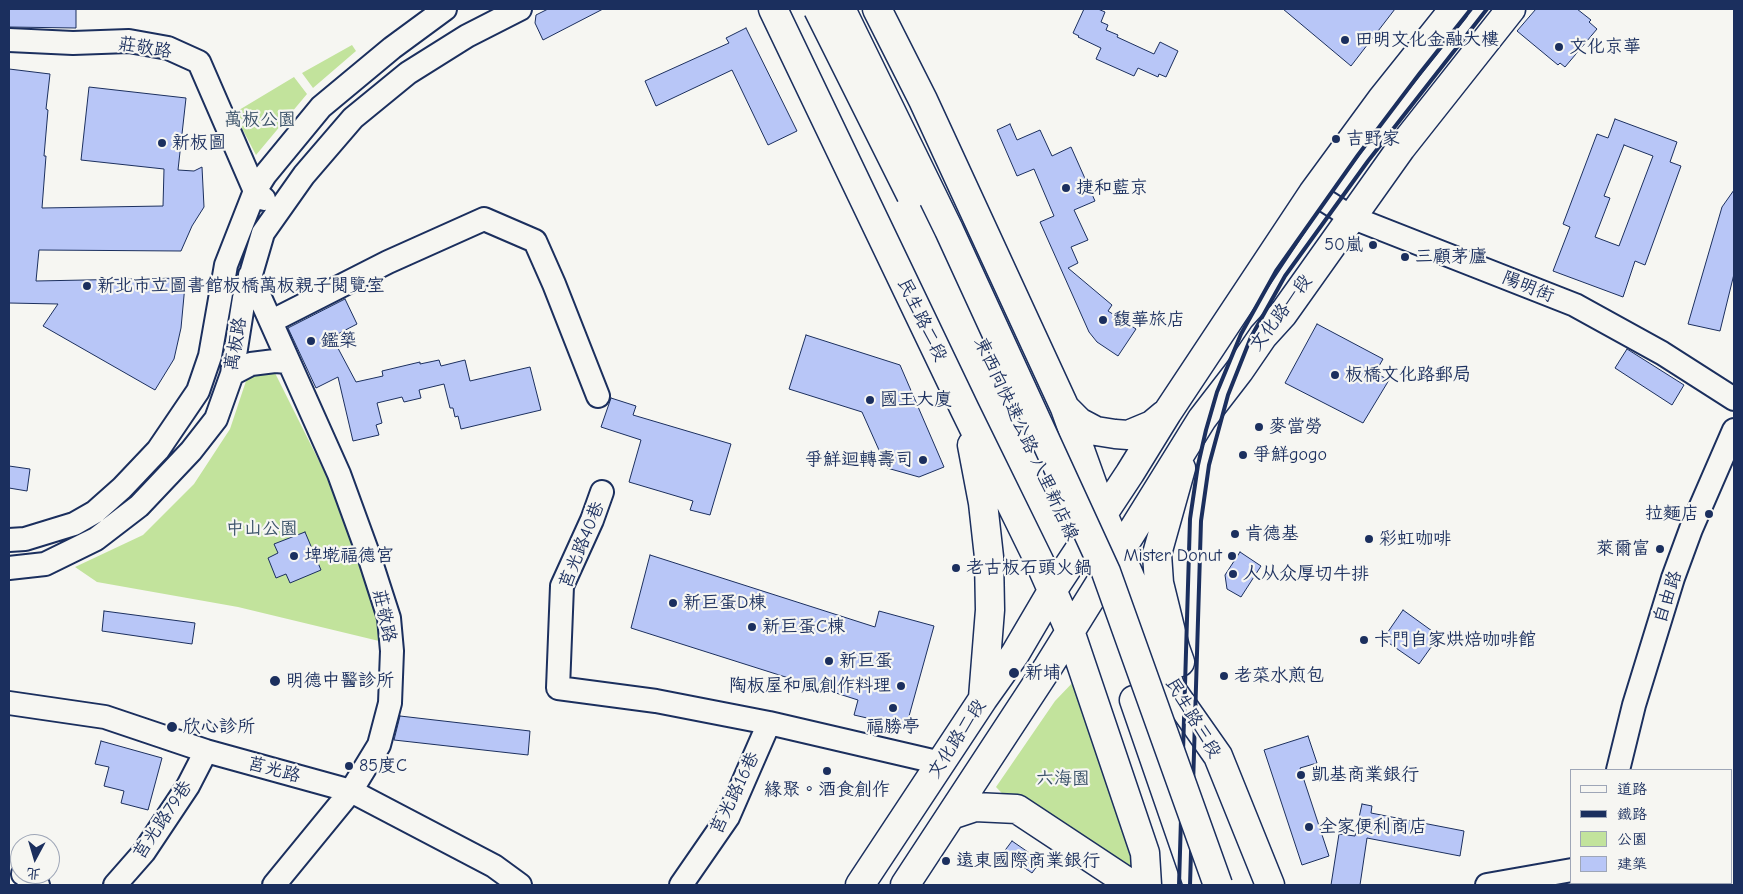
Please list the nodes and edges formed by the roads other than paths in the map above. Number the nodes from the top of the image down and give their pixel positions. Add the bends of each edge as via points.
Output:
1 (445, 9) edge
2 (520, 9) edge
3 (774, 9) edge
4 (818, 9) edge
5 (841, 9) edge
6 (877, 9) edge
7 (1454, 9) edge
8 (1512, 9) edge
9 (9, 40) edge
10 (255, 191) junction
11 (1312, 193) junction
12 (278, 211) junction
13 (1351, 217) junction
14 (250, 275) junction
15 (272, 321) junction
16 (288, 362) junction
17 (232, 374) junction
18 (598, 396) dead end
19 (1734, 398) edge
20 (1065, 408) junction
21 (965, 410) junction
22 (1167, 413) junction
23 (1734, 430) edge
24 (1187, 444) junction
25 (602, 492) dead end
26 (1103, 514) junction
27 (9, 540) edge
28 (1120, 550) junction
29 (9, 568) edge
30 (1052, 591) junction
31 (1070, 631) junction
32 (982, 699) junction
33 (9, 703) edge
34 (769, 723) junction
35 (206, 751) junction
36 (1218, 756) junction
37 (941, 763) junction
38 (1618, 769) edge
39 (351, 791) junction
40 (951, 815) junction
41 (1570, 870) edge
42 (116, 885) edge
43 (274, 885) edge
44 (520, 885) edge
45 (681, 885) edge
46 (860, 885) edge
47 (905, 885) edge
48 (1132, 885) edge
49 (1147, 885) edge
50 (1198, 885) edge
51 (1218, 885) edge
52 (1270, 885) edge
53 (1487, 885) edge

1 - 10 street, 萬板路 via 321,107
2 - 12 street, 萬板路 via 415,68 366,106 304,175
3 - 21 main road, 民生路二段
4 - 50 main road, 東西向快速公路 八里新店線, bridge via 930,233 1046,478 1091,582
5 - 51 main road, 東西向快速公路 八里新店線, bridge via 949,230 1106,572
6 - 20 main road via 923,100
7 - 11 main road
8 - 13 main road, 文化路一段 via 1401,148
9 - 10 street, 莊敬路 via 129,41 168,48 199,62
10 - 12 street, 莊敬路
10 - 27 street, 萬板路 via 226,265 210,356 198,391 181,418 158,450 95,512 74,524 25,539
11 - 13 street, 陽明街
11 - 22 main road
12 - 14 street, 萬板路 via 263,233
13 - 19 street, 陽明街 via 1575,306 1662,353
13 - 24 main road, 文化路一段
14 - 15 street, 莊敬路
14 - 17 street, 萬板路
15 - 16 street, 莊敬路
15 - 18 street via 388,262 484,219 535,241
16 - 17 street via 251,364
16 - 39 street, 莊敬路 via 339,474 389,618 392,651 390,703 379,745
17 - 29 street, 萬板路 via 216,420 139,506 96,539 46,564
20 - 22 main road via 1079,422 1096,431 1115,434 1128,434 1152,425
20 - 26 main road
21 - 30 main road, 民生路二段
21 - 32 main road via 983,503 989,557 990,610
22 - 26 main road
23 - 38 street, 自由路 via 1673,578 1634,704
24 - 28 main road, 文化路一段
24 - 36 main road via 1156,554 1158,583 1175,648 1189,684 1219,734
25 - 34 street, 莒光路40巷 via 562,586 558,688 656,701
26 - 28 main road
26 - 30 main road
28 - 31 main road, 文化路一段
28 - 36 main road, 民生路三段 via 1171,689
30 - 31 main road, 民生路二段
30 - 32 main road, 文化路二段
31 - 40 main road, 文化路二段
31 - 49 main road via 1145,853
32 - 37 main road, 文化路二段
33 - 35 street, 莒光路 via 105,717
34 - 37 street
34 - 45 street, 莒光路16巷 via 728,817
35 - 39 street, 莒光路
35 - 42 street, 莒光路79巷 via 144,852
36 - 52 main road, 民生路三段
37 - 46 main road, 文化路二段
39 - 43 street, 莊敬路
39 - 44 street, 莒光路 via 494,866
40 - 47 main road, 文化路二段
40 - 48 main road via 975,807 1017,809
41 - 53 street

